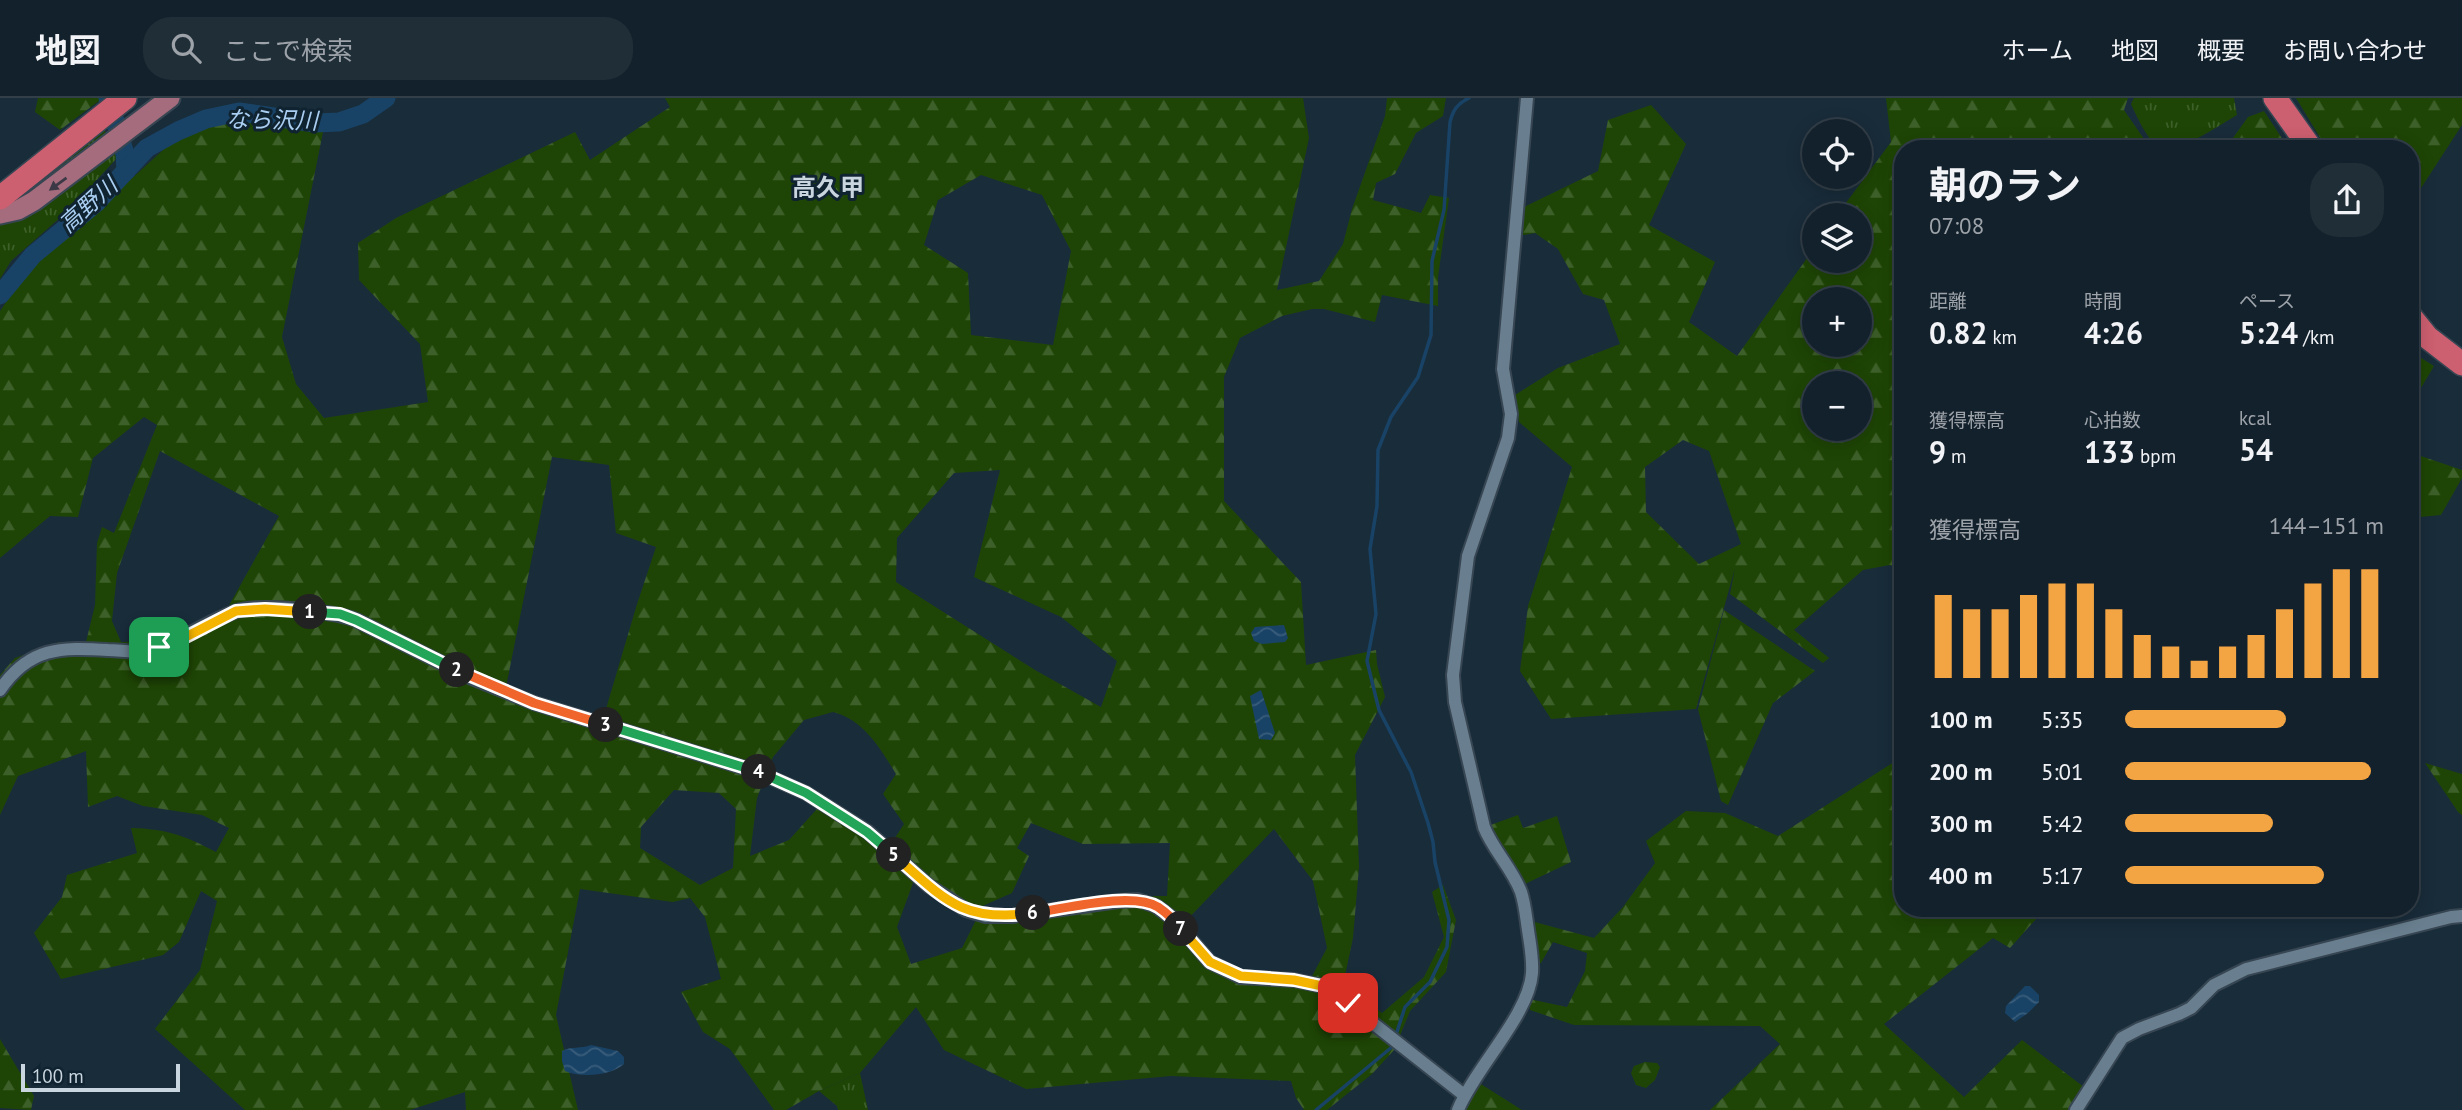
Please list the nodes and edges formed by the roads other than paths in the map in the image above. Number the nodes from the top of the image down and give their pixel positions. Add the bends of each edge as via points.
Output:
1 (125, 98) edge
2 (170, 98) edge
3 (1527, 98) edge
4 (2275, 98) edge
5 (2305, 140) edge
6 (0, 198) edge
7 (0, 214) edge
8 (2419, 327) edge
9 (2462, 364) edge
10 (0, 690) edge
11 (2462, 916) edge
12 (1464, 1095) junction
13 (1458, 1110) edge
14 (2076, 1110) edge

1 - 6 highway
2 -> 7 main road via 34,201
3 - 12 street via 1503,369 1511,414 1508,438 1468,556 1453,675 1483,827 1522,897 1532,974 1517,1013
4 - 5 highway
8 - 9 highway
10 - 12 street via 27,660 47,652 67,648 138,651 176,642 236,611 340,614 534,703 758,772 806,793 867,832 929,886 966,910 1012,916 1118,901 1138,900 1156,906 1210,962 1241,976 1327,987
11 - 14 street via 2228,976 2191,1008 2122,1038
12 - 13 street

